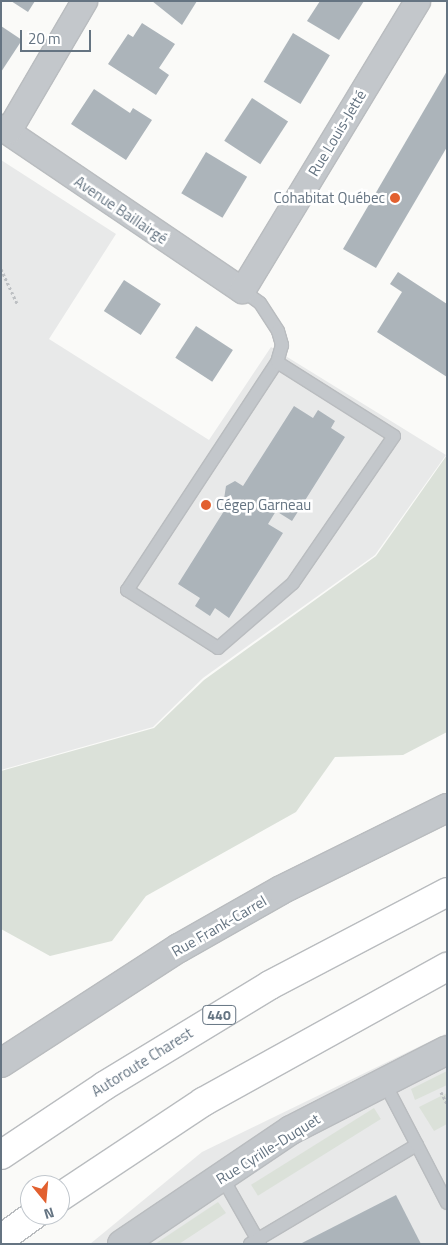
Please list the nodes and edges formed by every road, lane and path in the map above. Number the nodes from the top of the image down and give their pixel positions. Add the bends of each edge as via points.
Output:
1 (84, 1) edge
2 (417, 1) edge
3 (5, 129) edge
4 (1, 269) edge
5 (242, 290) junction
6 (17, 303) dead end
7 (277, 362) junction
8 (447, 808) edge
9 (447, 892) edge
10 (447, 967) edge
11 (447, 1050) edge
12 (1, 1063) edge
13 (384, 1082) junction
14 (441, 1092) dead end
15 (447, 1104) edge
16 (417, 1145) junction
17 (1, 1155) edge
18 (222, 1177) junction
19 (70, 1190) edge
20 (447, 1203) edge
21 (20, 1225) edge
22 (1, 1238) edge
23 (256, 1242) edge
24 (122, 1244) edge

1 - 3 street
2 - 5 street, Rue Louis-Jetté
3 - 5 street, Avenue Baillairgé
4 - 6 path
5 - 7 lane via 260,303 278,330 282,345
7 - 7 lane via 127,590 218,648 293,583 394,436
8 - 12 street, Rue Frank-Carrel via 281,890 179,948
9 - 17 highway, Autoroute Charest / 440 via 262,990 112,1081
10 - 19 highway via 203,1102
11 - 13 street, Rue Cyrille-Duquet
13 - 16 lane
13 - 18 street, Rue Cyrille-Duquet via 291,1130
14 - 15 path
16 - 20 lane
16 - 23 lane
18 - 23 lane
18 - 24 street, Rue Cyrille-Duquet
21 - 22 highway

